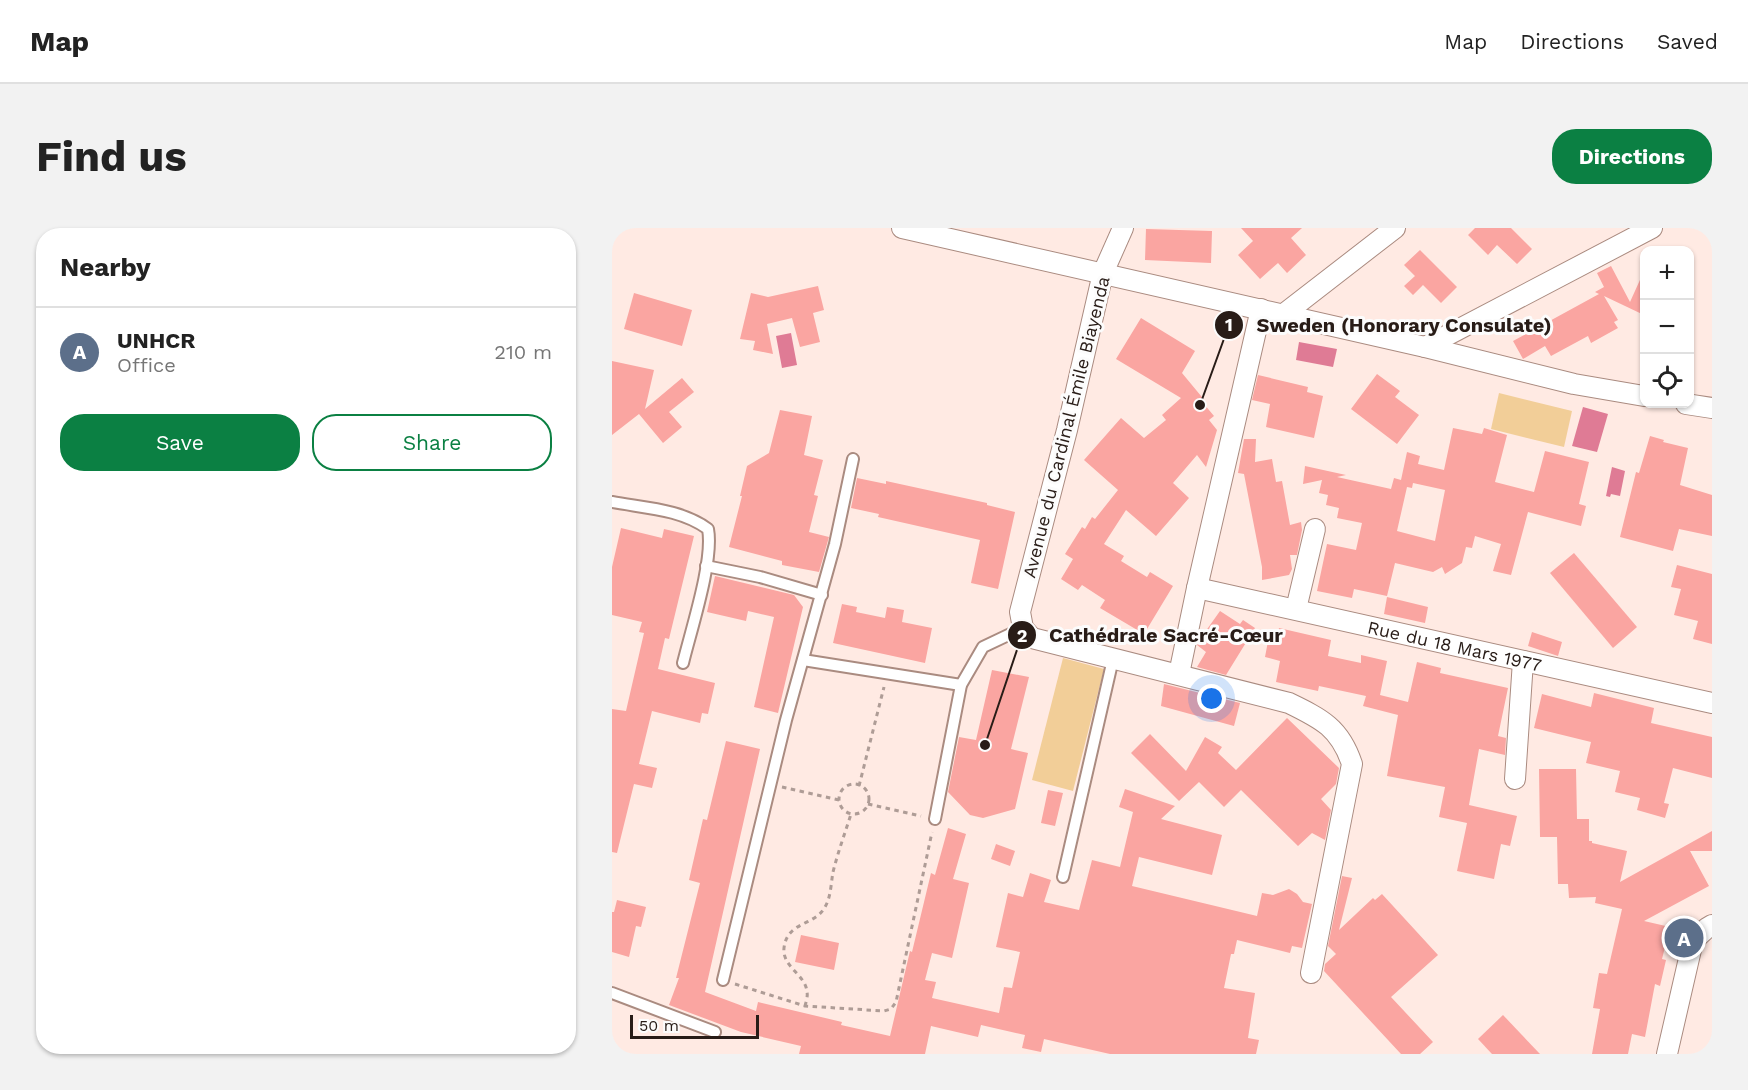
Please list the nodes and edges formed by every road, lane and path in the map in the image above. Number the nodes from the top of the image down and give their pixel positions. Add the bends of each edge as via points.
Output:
1 (902, 228) edge
2 (1123, 228) edge
3 (1395, 228) edge
4 (1652, 228) edge
5 (1103, 273) junction
6 (1261, 309) junction
7 (1284, 314) junction
8 (1425, 347) junction
9 (1640, 395) edge
10 (1694, 405) edge
11 (1712, 408) edge
12 (853, 459) dead end
13 (612, 502) edge
14 (1315, 529) dead end
15 (706, 566) junction
16 (1197, 588) junction
17 (822, 595) junction
18 (1296, 609) junction
19 (1023, 628) junction
20 (1113, 659) junction
21 (803, 660) junction
22 (1523, 661) junction
23 (683, 663) dead end
24 (887, 673) junction
25 (1179, 674) junction
26 (961, 685) junction
27 (1712, 703) edge
28 (1515, 779) dead end
29 (771, 784) junction
30 (859, 786) junction
31 (839, 800) junction
32 (868, 804) junction
33 (851, 814) junction
34 (935, 819) junction
35 (1063, 877) dead end
36 (1712, 926) edge
37 (1311, 973) dead end
38 (723, 980) joint
39 (613, 997) edge
40 (806, 1006) junction
41 (715, 1032) dead end
42 (1667, 1054) edge

1 - 5 street
2 - 5 street, Avenue du Cardinal Émile Biayenda
3 - 7 street
4 - 8 street
5 - 6 street
5 - 19 street, Avenue du Cardinal Émile Biayenda via 1020,612
6 - 7 street
6 - 16 street
7 - 8 street
8 - 9 street via 1574,384
10 - 11 street
12 - 17 lane
13 - 15 lane via 696,520 708,529
14 - 18 street
15 - 17 lane
15 - 23 lane
16 - 18 street, Rue du 18 Mars 1977
16 - 25 street
17 - 21 lane
18 - 22 street, Rue du 18 Mars 1977
19 - 20 street via 1032,638
19 - 26 lane via 982,647
20 - 25 street
20 - 35 lane
21 - 24 lane
21 - 29 lane
22 - 27 street, Rue du 18 Mars 1977
22 - 28 street
24 - 26 lane
24 - 30 path
25 - 37 street via 1289,703 1334,730 1346,747 1352,764
26 - 34 lane
29 - 31 path
29 - 38 lane
30 - 31 path via 845,787
30 - 32 path via 868,795
31 - 33 path
32 - 33 path via 859,813
32 - 34 path
33 - 40 path via 824,908 792,931 784,950 790,966 808,990
34 - 40 path via 896,1002 884,1011
36 - 42 street via 1694,941
38 - 40 path
39 - 41 lane

